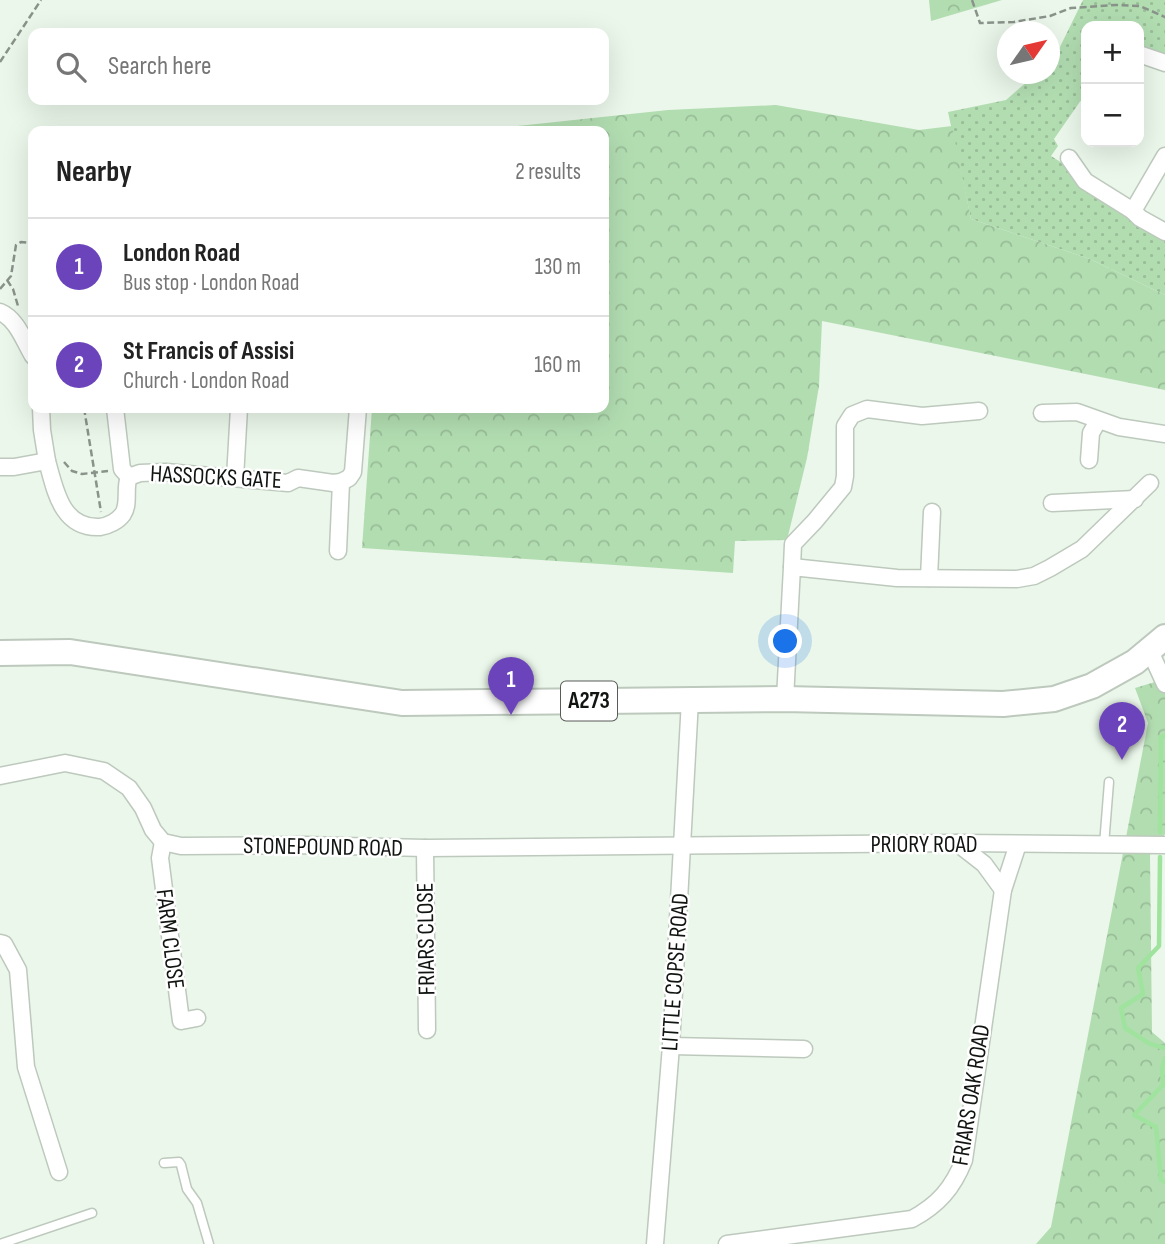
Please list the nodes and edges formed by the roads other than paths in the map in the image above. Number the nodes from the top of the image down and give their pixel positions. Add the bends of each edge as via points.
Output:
1 (1144, 56) edge
2 (1165, 63) edge
3 (1165, 156) edge
4 (1069, 158) dead end
5 (1133, 211) junction
6 (1165, 232) edge
7 (0, 313) edge
8 (28, 347) edge
9 (979, 411) dead end
10 (41, 413) edge
11 (116, 413) edge
12 (239, 413) edge
13 (358, 413) edge
14 (1042, 413) dead end
15 (1098, 421) junction
16 (1165, 434) edge
17 (46, 457) junction
18 (1090, 460) dead end
19 (0, 467) edge
20 (125, 473) junction
21 (235, 478) junction
22 (341, 482) junction
23 (1150, 484) dead end
24 (1135, 499) junction
25 (1052, 503) dead end
26 (932, 512) dead end
27 (338, 551) dead end
28 (792, 567) junction
29 (929, 578) junction
30 (1157, 644) edge
31 (0, 653) edge
32 (1165, 684) edge
33 (785, 699) junction
34 (690, 700) junction
35 (0, 776) edge
36 (1109, 782) dead end
37 (163, 842) junction
38 (957, 843) junction
39 (1018, 844) junction
40 (1104, 845) junction
41 (1165, 845) edge
42 (683, 846) junction
43 (425, 848) junction
44 (1003, 890) junction
45 (0, 943) edge
46 (197, 1018) dead end
47 (427, 1030) dead end
48 (671, 1046) junction
49 (804, 1049) dead end
50 (164, 1163) dead end
51 (60, 1172) dead end
52 (92, 1213) dead end
53 (0, 1244) edge
54 (209, 1244) edge
55 (654, 1244) edge
56 (727, 1244) edge

1 - 2 street
3 - 5 street
4 - 5 street via 1085,181
5 - 6 street
7 - 8 street via 13,320
9 - 28 street via 922,416 867,409 852,415 845,426 843,487 793,544
10 - 17 street
11 - 20 street
12 - 21 street
13 - 22 street via 353,472
14 - 15 street via 1077,412
15 - 16 street
15 - 18 street via 1091,433
17 - 19 street
17 - 20 street, HASSOCKS GATE via 58,502 68,516 84,525 111,524 124,513
20 - 21 street, HASSOCKS GATE
21 - 22 street, HASSOCKS GATE
22 - 27 street
23 - 24 street
24 - 25 street
24 - 29 street via 1082,549 1034,576
26 - 29 street
28 - 29 street
28 - 33 street
30 - 32 street
30 - 33 main road, A273 via 1092,686 1054,699 1003,704
31 - 34 main road, A273 via 70,652 402,703
33 - 34 main road, A273
34 - 42 street, LITTLE COPSE ROAD
35 - 37 street via 65,763 104,771 129,788
36 - 40 lane
37 - 43 street, STONEPOUND ROAD via 181,846
37 - 46 street, FARM CLOSE via 159,858 181,1021
38 - 39 street, PRIORY ROAD
38 - 42 street, PRIORY ROAD
38 - 44 street via 985,864
39 - 40 street, PRIORY ROAD
39 - 44 street, FRIARS OAK ROAD
40 - 41 street, PRIORY ROAD
42 - 43 street, STONEPOUND ROAD
42 - 48 street, LITTLE COPSE ROAD
43 - 47 street, FRIARS CLOSE
44 - 56 street, FRIARS OAK ROAD via 964,1160 957,1179 928,1210 912,1219
45 - 51 street via 18,970 26,1067
48 - 49 street
48 - 55 street, LITTLE COPSE ROAD
50 - 54 lane via 181,1165
52 - 53 lane

